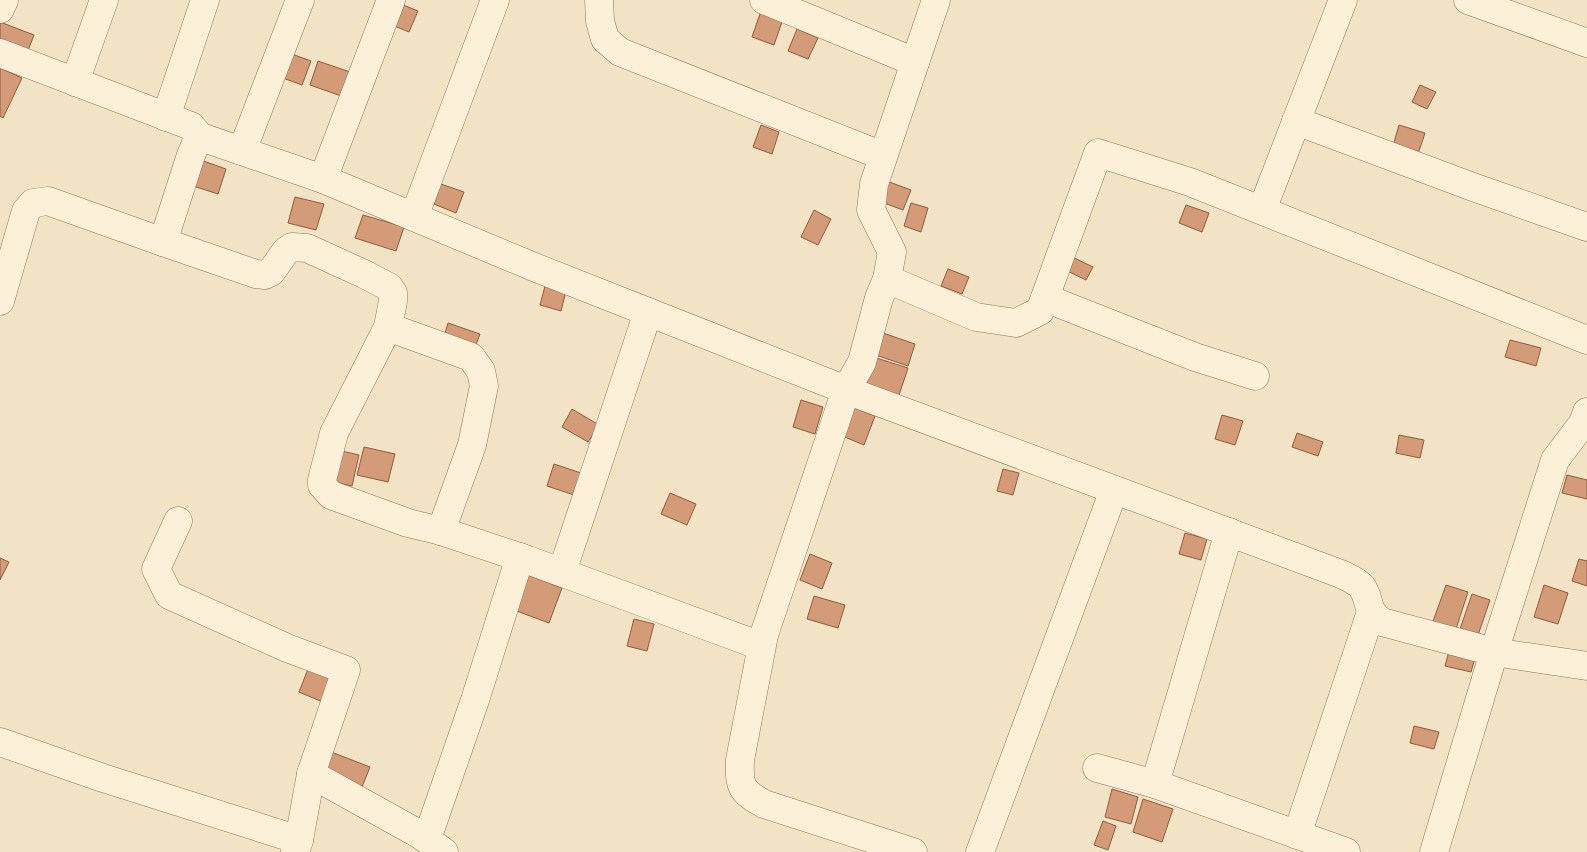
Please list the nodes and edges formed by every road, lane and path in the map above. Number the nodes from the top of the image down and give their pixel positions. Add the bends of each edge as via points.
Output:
1 (4, 0) edge
2 (104, 0) edge
3 (205, 0) edge
4 (300, 0) edge
5 (391, 0) edge
6 (494, 0) edge
7 (599, 0) edge
8 (764, 0) edge
9 (936, 0) edge
10 (1343, 0) edge
11 (1468, 0) edge
12 (0, 9) edge
13 (1587, 42) edge
14 (0, 52) edge
15 (915, 62) junction
16 (75, 82) junction
17 (166, 117) junction
18 (1296, 121) junction
19 (198, 136) junction
20 (242, 151) junction
21 (883, 156) junction
22 (323, 179) junction
23 (1262, 210) junction
24 (414, 217) junction
25 (1587, 227) edge
26 (163, 242) junction
27 (888, 279) junction
28 (1045, 298) junction
29 (0, 301) edge
30 (648, 312) junction
31 (388, 327) junction
32 (1587, 340) edge
33 (1255, 376) dead end
34 (846, 390) junction
35 (1587, 412) edge
36 (1577, 446) edge
37 (1114, 490) junction
38 (178, 521) dead end
39 (441, 531) junction
40 (1229, 532) junction
41 (520, 557) junction
42 (562, 572) junction
43 (1371, 612) junction
44 (761, 646) junction
45 (1494, 652) junction
46 (1587, 666) edge
47 (0, 742) edge
48 (1097, 768) dead end
49 (311, 774) junction
50 (1155, 784) junction
51 (1297, 834) junction
52 (297, 846) edge
53 (435, 846) edge
54 (913, 852) edge
55 (980, 852) edge
56 (1346, 852) edge
57 (1434, 852) edge

1 - 12 street
2 - 16 street
3 - 17 street
4 - 20 street
5 - 22 street
6 - 24 street
7 - 21 street via 605,39 620,52
8 - 15 street
9 - 15 street
10 - 18 street
11 - 13 street
14 - 16 street
15 - 21 street
16 - 17 street
17 - 19 street via 191,126
18 - 23 street
18 - 25 street
19 - 20 street
19 - 26 street
20 - 22 street
21 - 27 street via 874,184 871,210 892,252
22 - 24 street
23 - 28 street via 1190,182 1098,153
23 - 32 street
24 - 30 street
26 - 29 street via 48,202 33,203 26,211
26 - 31 street via 265,275 276,267 286,251 307,248 389,287 393,301
27 - 28 street via 976,317 1016,323 1040,311
27 - 34 street via 879,298 862,362
28 - 33 street via 1195,357
30 - 34 street
30 - 42 street
31 - 39 street via 471,357 481,371 484,386 472,445
31 - 39 street via 334,433 322,485 332,495 408,523
34 - 37 street
34 - 44 street
35 - 36 street
36 - 45 street via 1555,460
37 - 40 street
37 - 55 street
38 - 49 street via 156,569 169,595 286,648 346,670
39 - 41 street
40 - 43 street via 1360,584
40 - 50 street
41 - 42 street
41 - 53 street via 475,700
42 - 44 street
43 - 45 street via 1382,622
43 - 51 street
44 - 54 street via 740,760 739,779 747,794 764,804
45 - 46 street
45 - 57 street
47 - 52 street
48 - 50 street
49 - 52 street
49 - 53 street
50 - 51 street
51 - 56 street

